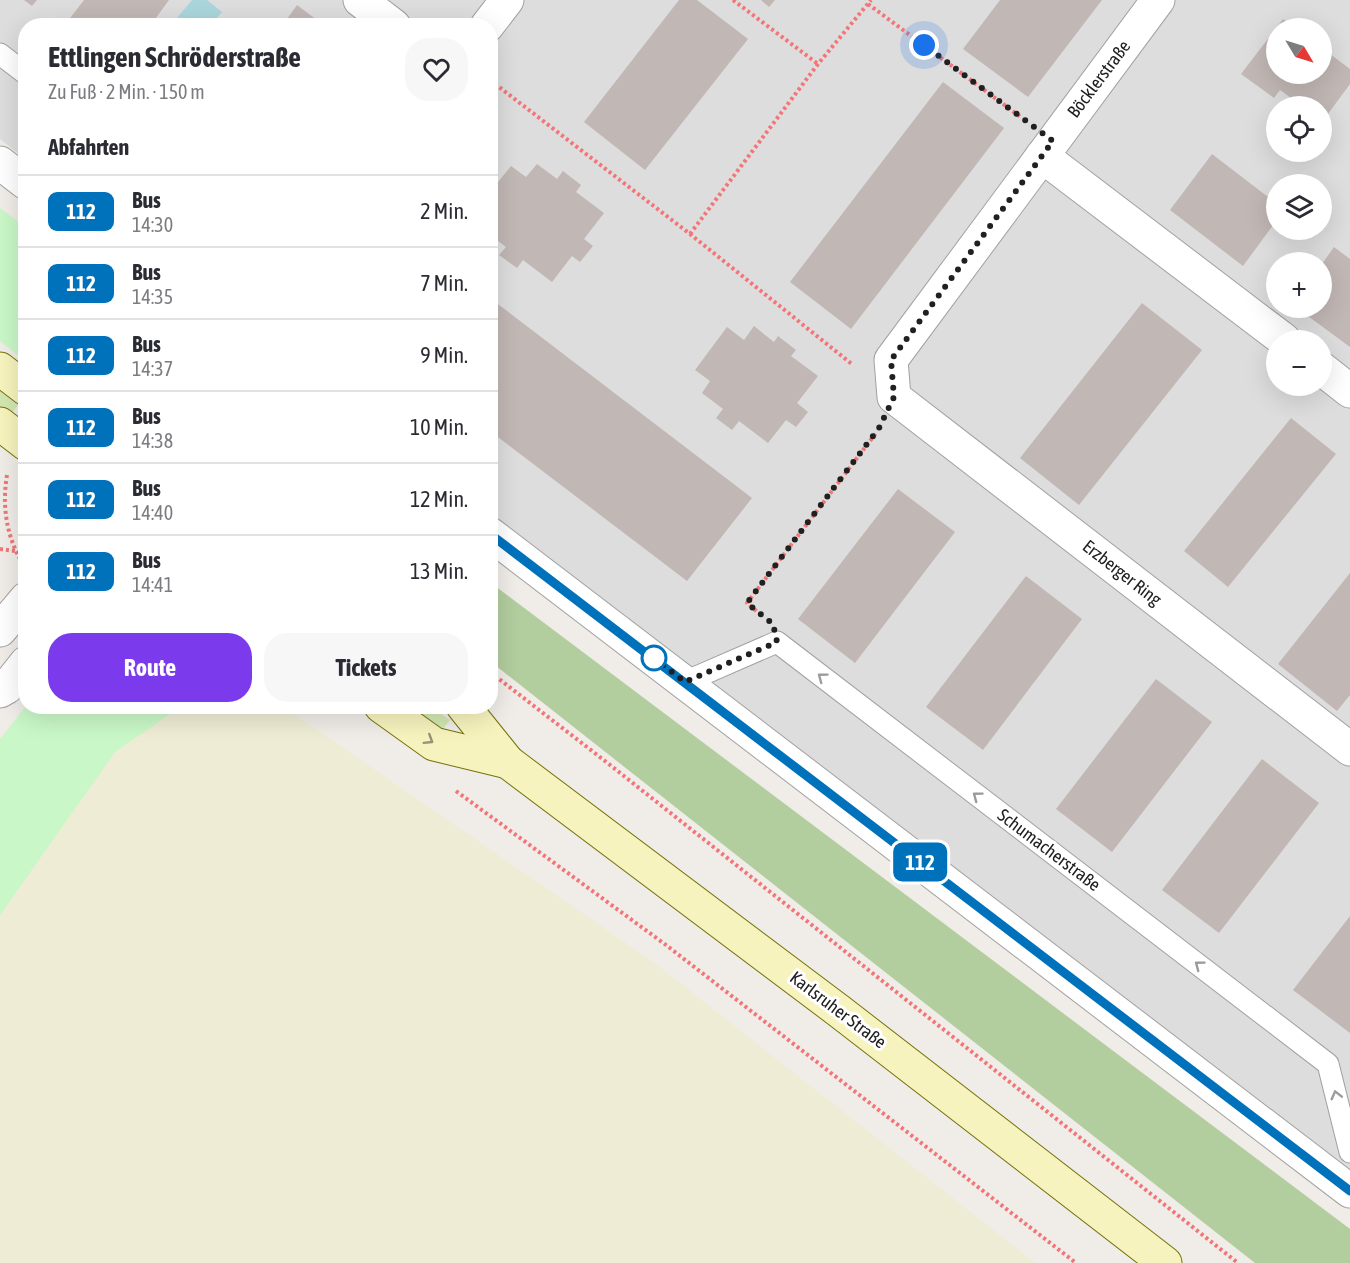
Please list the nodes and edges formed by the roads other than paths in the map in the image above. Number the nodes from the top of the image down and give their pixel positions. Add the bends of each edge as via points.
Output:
1 (507, 0) edge
2 (1158, 0) edge
3 (493, 18) edge
4 (0, 54) edge
5 (18, 68) edge
6 (1048, 149) junction
7 (0, 163) edge
8 (18, 177) edge
9 (1272, 330) edge
10 (0, 369) edge
11 (1332, 377) edge
12 (18, 383) edge
13 (1350, 391) edge
14 (894, 397) joint
15 (498, 540) edge
16 (18, 609) edge
17 (0, 630) edge
18 (18, 673) edge
19 (685, 682) junction
20 (0, 692) edge
21 (392, 714) edge
22 (469, 714) edge
23 (1350, 749) edge
24 (508, 762) junction
25 (1350, 1152) edge
26 (1350, 1191) edge
27 (1165, 1263) edge

1 - 3 street
2 - 6 street, Böcklerstraße
4 - 5 lane
6 - 9 street
6 - 14 street, Böcklerstraße via 891,360
7 - 8 street
10 - 12 main road
11 - 13 street
14 - 23 street, Erzberger Ring
15 - 19 street
16 - 17 street
18 - 20 street
25 -> 19 lane, Schumacherstraße via 1328,1064 777,642
19 - 26 street
21 -> 24 main road, Karlsruher Straße via 434,744
22 - 24 main road, Karlsruher Straße
24 - 27 main road, Karlsruher Straße via 840,1011

